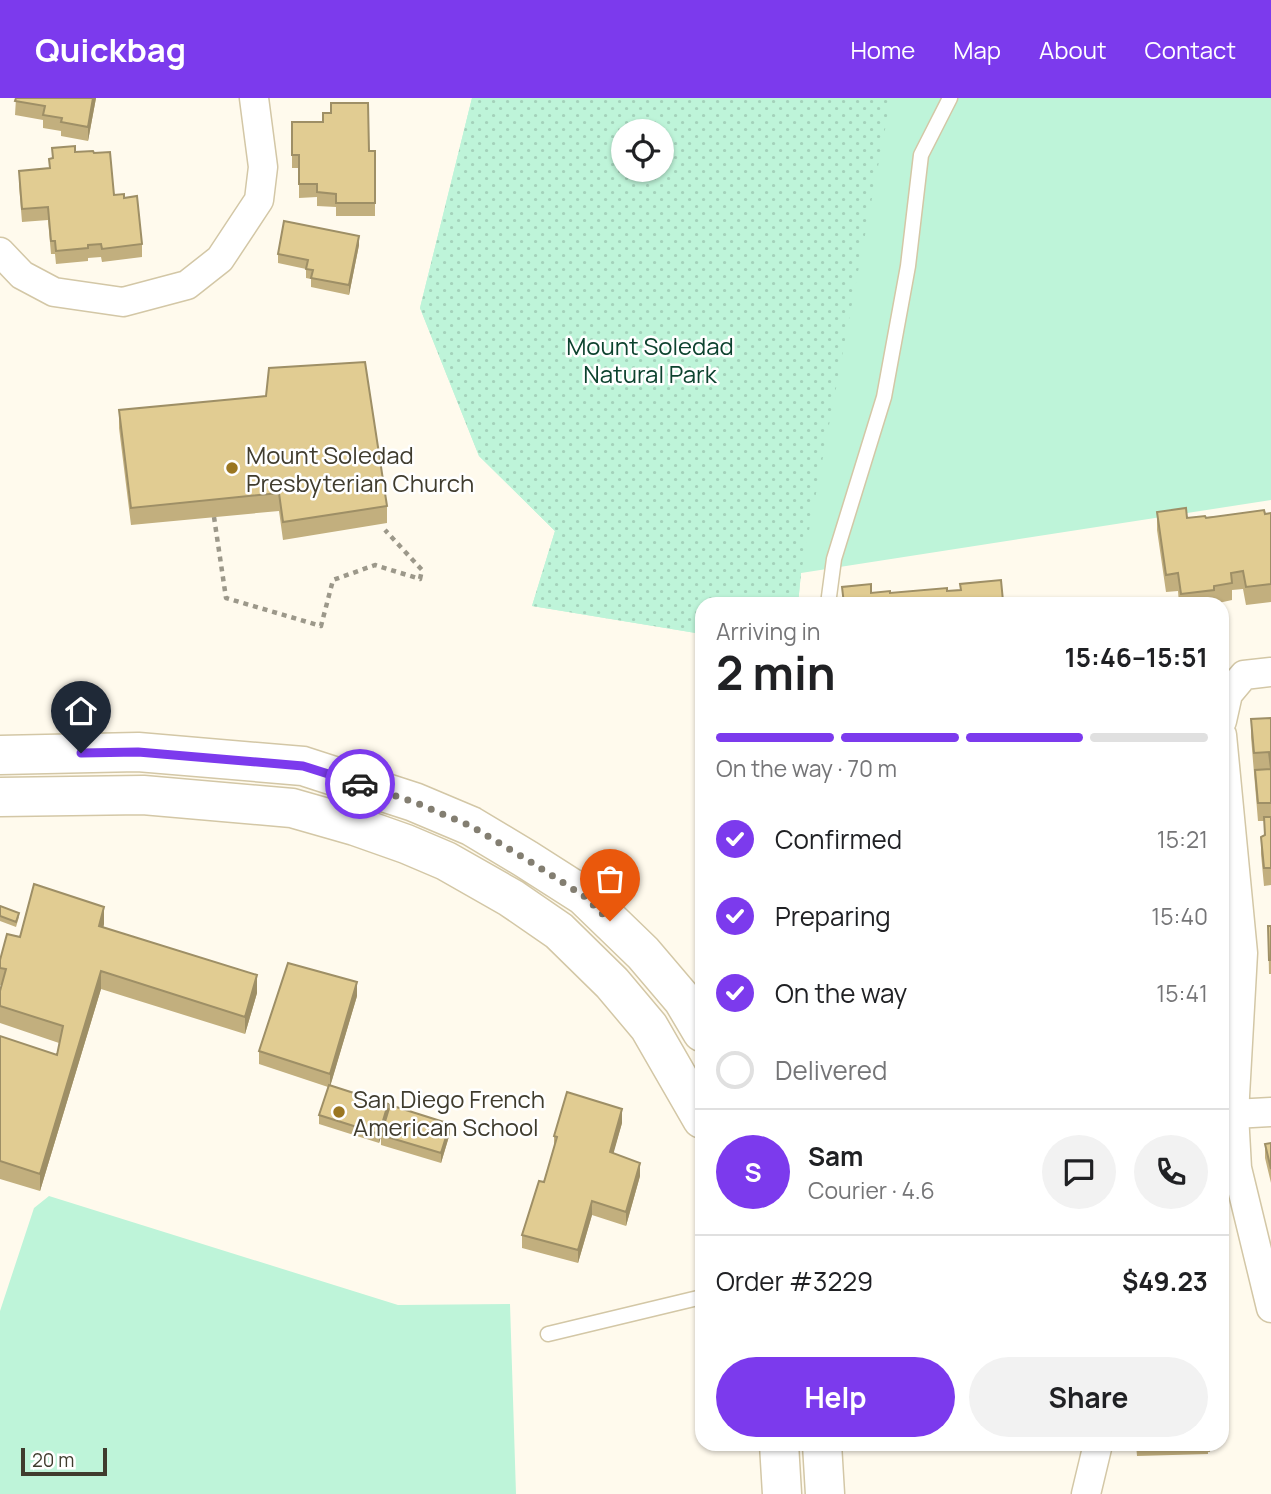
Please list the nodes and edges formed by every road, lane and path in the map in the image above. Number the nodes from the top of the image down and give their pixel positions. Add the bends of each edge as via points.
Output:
1 (254, 98) edge
2 (950, 98) edge
3 (0, 252) edge
4 (214, 517) edge
5 (385, 530) edge
6 (829, 597) edge
7 (1271, 672) edge
8 (1229, 693) edge
9 (0, 755) edge
10 (0, 797) edge
11 (1229, 808) edge
12 (695, 1020) edge
13 (695, 1107) edge
14 (1271, 1112) edge
15 (1234, 1114) junction
16 (695, 1299) edge
17 (1271, 1308) edge
18 (548, 1334) dead end
19 (779, 1451) edge
20 (822, 1451) edge
21 (1096, 1451) edge
22 (782, 1494) edge
23 (825, 1494) edge
24 (1086, 1494) edge

1 - 3 street via 263,167 259,200 220,259 187,285 123,302 54,292 22,275
2 - 6 lane via 921,155 908,266 884,397 834,559
4 - 5 path via 226,598 321,626 333,580 375,565 420,579 422,570
7 - 8 street via 1244,675
9 - 12 main road via 138,752 303,766 414,802 471,826 584,896 651,962
10 - 13 main road via 142,795 292,808 406,844 511,898 559,931 649,1027
11 - 15 street via 1243,953
14 - 15 street
15 - 17 street via 1237,1168
16 - 18 lane
19 - 22 main road
20 - 23 main road
21 - 24 street

